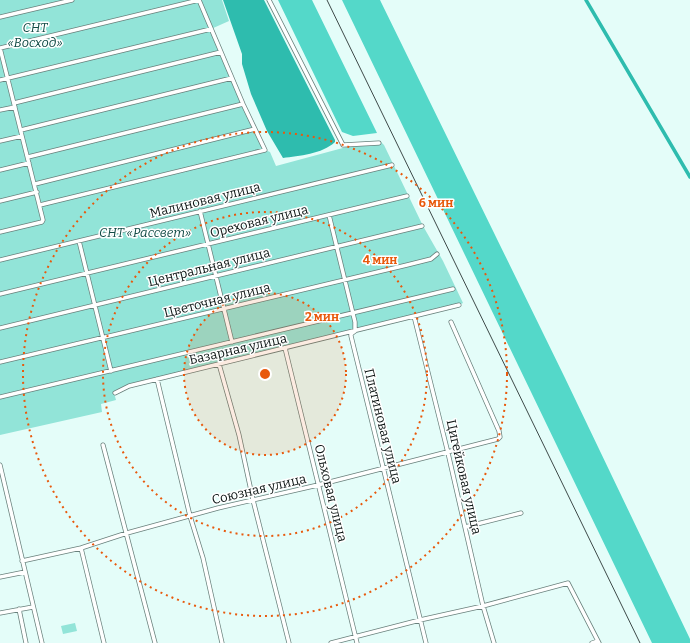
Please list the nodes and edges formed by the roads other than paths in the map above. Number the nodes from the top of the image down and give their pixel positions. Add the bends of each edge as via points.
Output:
1 (72, 0) edge
2 (199, 0) edge
3 (270, 0) edge
4 (0, 17) edge
5 (211, 29) junction
6 (0, 48) edge
7 (221, 52) junction
8 (8, 78) junction
9 (232, 78) junction
10 (0, 80) edge
11 (243, 104) junction
12 (14, 105) junction
13 (0, 110) edge
14 (255, 129) junction
15 (21, 130) junction
16 (22, 136) junction
17 (0, 141) edge
18 (379, 143) dead end
19 (28, 156) junction
20 (30, 163) junction
21 (392, 165) dead end
22 (0, 170) edge
23 (35, 184) junction
24 (37, 192) junction
25 (407, 196) dead end
26 (0, 201) edge
27 (40, 206) junction
28 (200, 211) junction
29 (329, 215) junction
30 (422, 226) dead end
31 (0, 232) edge
32 (79, 241) junction
33 (207, 244) junction
34 (337, 247) junction
35 (437, 254) dead end
36 (0, 260) edge
37 (87, 273) junction
38 (215, 276) junction
39 (345, 280) junction
40 (453, 289) dead end
41 (0, 294) edge
42 (94, 305) junction
43 (459, 305) dead end
44 (224, 309) junction
45 (353, 313) junction
46 (414, 316) junction
47 (451, 322) dead end
48 (0, 328) edge
49 (355, 331) junction
50 (102, 338) junction
51 (232, 342) junction
52 (285, 348) junction
53 (0, 362) edge
54 (219, 364) junction
55 (111, 371) junction
56 (157, 379) junction
57 (115, 393) dead end
58 (0, 397) edge
59 (103, 446) dead end
60 (448, 453) junction
61 (0, 465) edge
62 (383, 468) junction
63 (318, 485) junction
64 (253, 500) junction
65 (521, 513) dead end
66 (190, 516) junction
67 (465, 527) junction
68 (127, 533) junction
69 (81, 548) junction
70 (22, 561) junction
71 (25, 572) junction
72 (0, 577) edge
73 (483, 606) junction
74 (33, 607) junction
75 (19, 609) junction
76 (0, 613) edge
77 (420, 620) junction
78 (355, 636) junction
79 (599, 642) edge
80 (26, 643) edge
81 (42, 643) edge
82 (104, 643) edge
83 (155, 643) edge
84 (222, 643) edge
85 (289, 643) edge
86 (331, 643) edge
87 (357, 643) edge
88 (426, 643) edge
89 (494, 643) edge
90 (592, 643) edge

1 - 4 street
2 - 5 street
2 - 6 street
3 - 18 street via 343,145
5 - 7 street
5 - 8 street
6 - 8 street
7 - 9 street
7 - 12 street
8 - 10 street
8 - 12 street
9 - 11 street
9 - 15 street
11 - 14 street
11 - 19 street
12 - 13 street
12 - 15 street
14 - 23 street
14 - 27 street via 265,150
15 - 16 street
16 - 17 street
16 - 19 street
19 - 20 street
20 - 22 street
20 - 23 street
21 - 28 street, Малиновая улица
23 - 24 street
24 - 26 street
24 - 27 street
25 - 29 street, Ореховая улица
27 - 31 street via 42,222
28 - 32 street, Малиновая улица
28 - 33 street
29 - 33 street, Ореховая улица
29 - 34 street, Платиновая улица
30 - 34 street, Центральная улица
32 - 36 street, Малиновая улица
32 - 37 street
33 - 37 street, Ореховая улица
33 - 38 street
34 - 38 street, Центральная улица
34 - 39 street, Платиновая улица
35 - 39 street, Цветочная улица via 431,259
37 - 41 street, Ореховая улица
37 - 42 street
38 - 42 street, Центральная улица
38 - 44 street
39 - 44 street, Цветочная улица
39 - 45 street, Платиновая улица
40 - 45 street
42 - 48 street, Центральная улица
42 - 50 street
43 - 46 street, Базарная улица
44 - 50 street, Цветочная улица
44 - 51 street
45 - 49 street, Платиновая улица
45 - 51 street
46 - 49 street, Базарная улица
46 - 60 street, Цигейковая улица
47 - 60 street, Союзная улица via 500,437
49 - 52 street, Базарная улица
49 - 62 street, Платиновая улица via 351,336
50 - 53 street, Цветочная улица
50 - 55 street
51 - 55 street
52 - 54 street, Базарная улица
52 - 63 street, Ольховая улица
54 - 56 street, Базарная улица
54 - 64 street via 239,435
55 - 58 street
56 - 57 street, Базарная улица via 129,386
56 - 66 street
59 - 68 street
60 - 62 street, Союзная улица
60 - 67 street, Цигейковая улица
61 - 70 street
62 - 63 street, Союзная улица
62 - 77 street, Платиновая улица
63 - 64 street, Союзная улица
63 - 78 street, Ольховая улица
64 - 66 street, Союзная улица
64 - 85 street
65 - 67 street
66 - 68 street, Союзная улица
66 - 84 street via 203,558
67 - 73 street, Цигейковая улица
68 - 69 street, Союзная улица
68 - 83 street
69 - 70 street, Союзная улица
69 - 82 street
70 - 71 street
71 - 72 street
71 - 74 street
73 - 77 street
73 - 79 street via 568,582
73 - 89 street, Цигейковая улица
74 - 75 street
74 - 81 street
75 - 76 street
75 - 80 street
77 - 78 street
77 - 88 street, Платиновая улица
78 - 86 street
78 - 87 street, Ольховая улица
79 - 90 street

